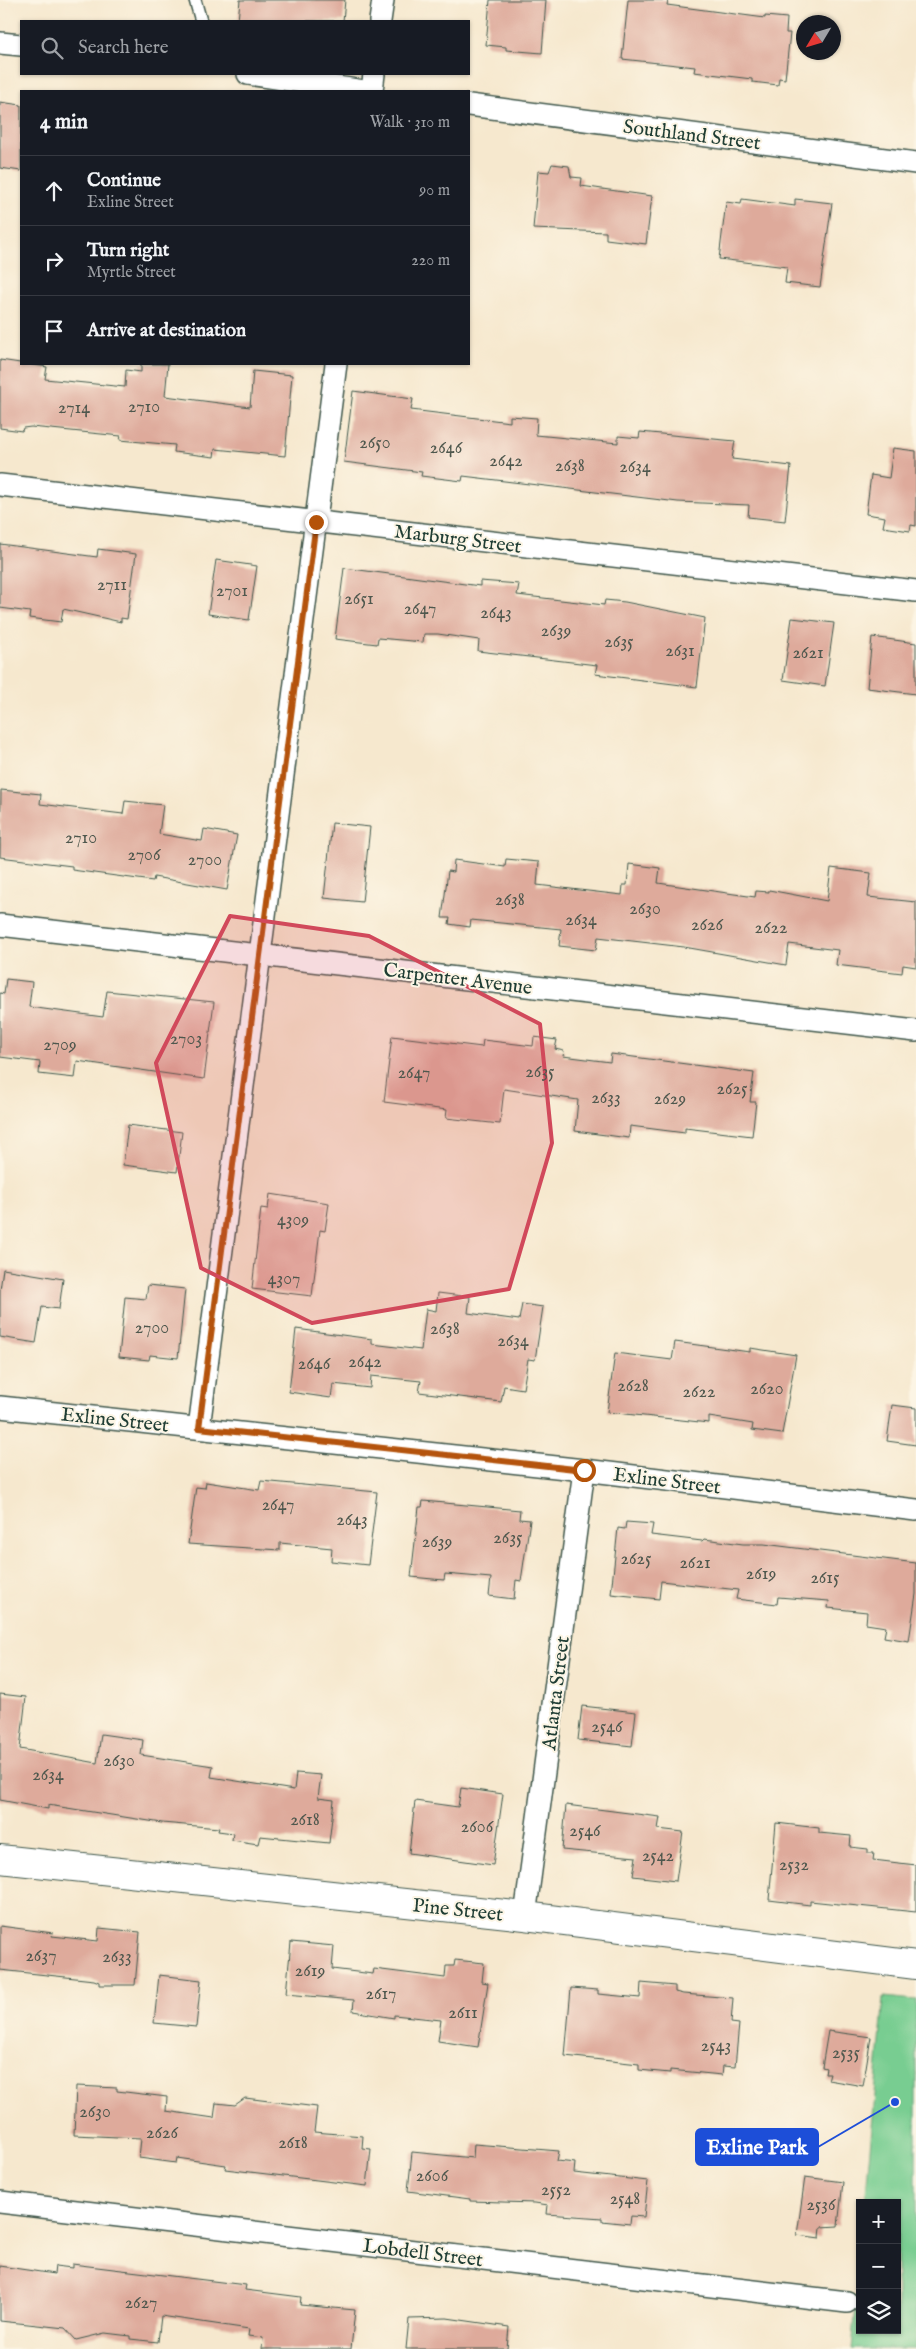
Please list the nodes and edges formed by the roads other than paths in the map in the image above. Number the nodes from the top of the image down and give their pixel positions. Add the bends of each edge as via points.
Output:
1 (195, 0) edge
2 (383, 0) edge
3 (201, 20) edge
4 (380, 20) edge
5 (0, 43) edge
6 (20, 45) edge
7 (255, 75) edge
8 (374, 75) edge
9 (357, 90) edge
10 (372, 90) edge
11 (470, 105) edge
12 (916, 163) edge
13 (336, 365) edge
14 (0, 485) edge
15 (316, 522) junction
16 (916, 591) edge
17 (0, 925) edge
18 (259, 954) junction
19 (916, 1031) edge
20 (0, 1407) edge
21 (199, 1428) junction
22 (584, 1470) junction
23 (916, 1510) edge
24 (0, 1859) edge
25 (525, 1916) junction
26 (916, 1965) edge
27 (0, 2202) edge
28 (847, 2302) dead end

1 - 3 lane
2 - 4 street
5 - 6 street
7 - 9 street
8 - 10 street
11 - 12 street, Southland Street
13 - 15 street
14 - 15 street, Marburg Street
15 - 16 street, Marburg Street
15 - 18 street
17 - 18 street, Carpenter Avenue
18 - 19 street, Carpenter Avenue
18 - 21 street
20 - 21 street, Exline Street
21 - 22 street, Exline Street
22 - 23 street, Exline Street
22 - 25 street, Atlanta Street
24 - 25 street, Pine Street
25 - 26 street, Pine Street
27 - 28 street, Lobdell Street

